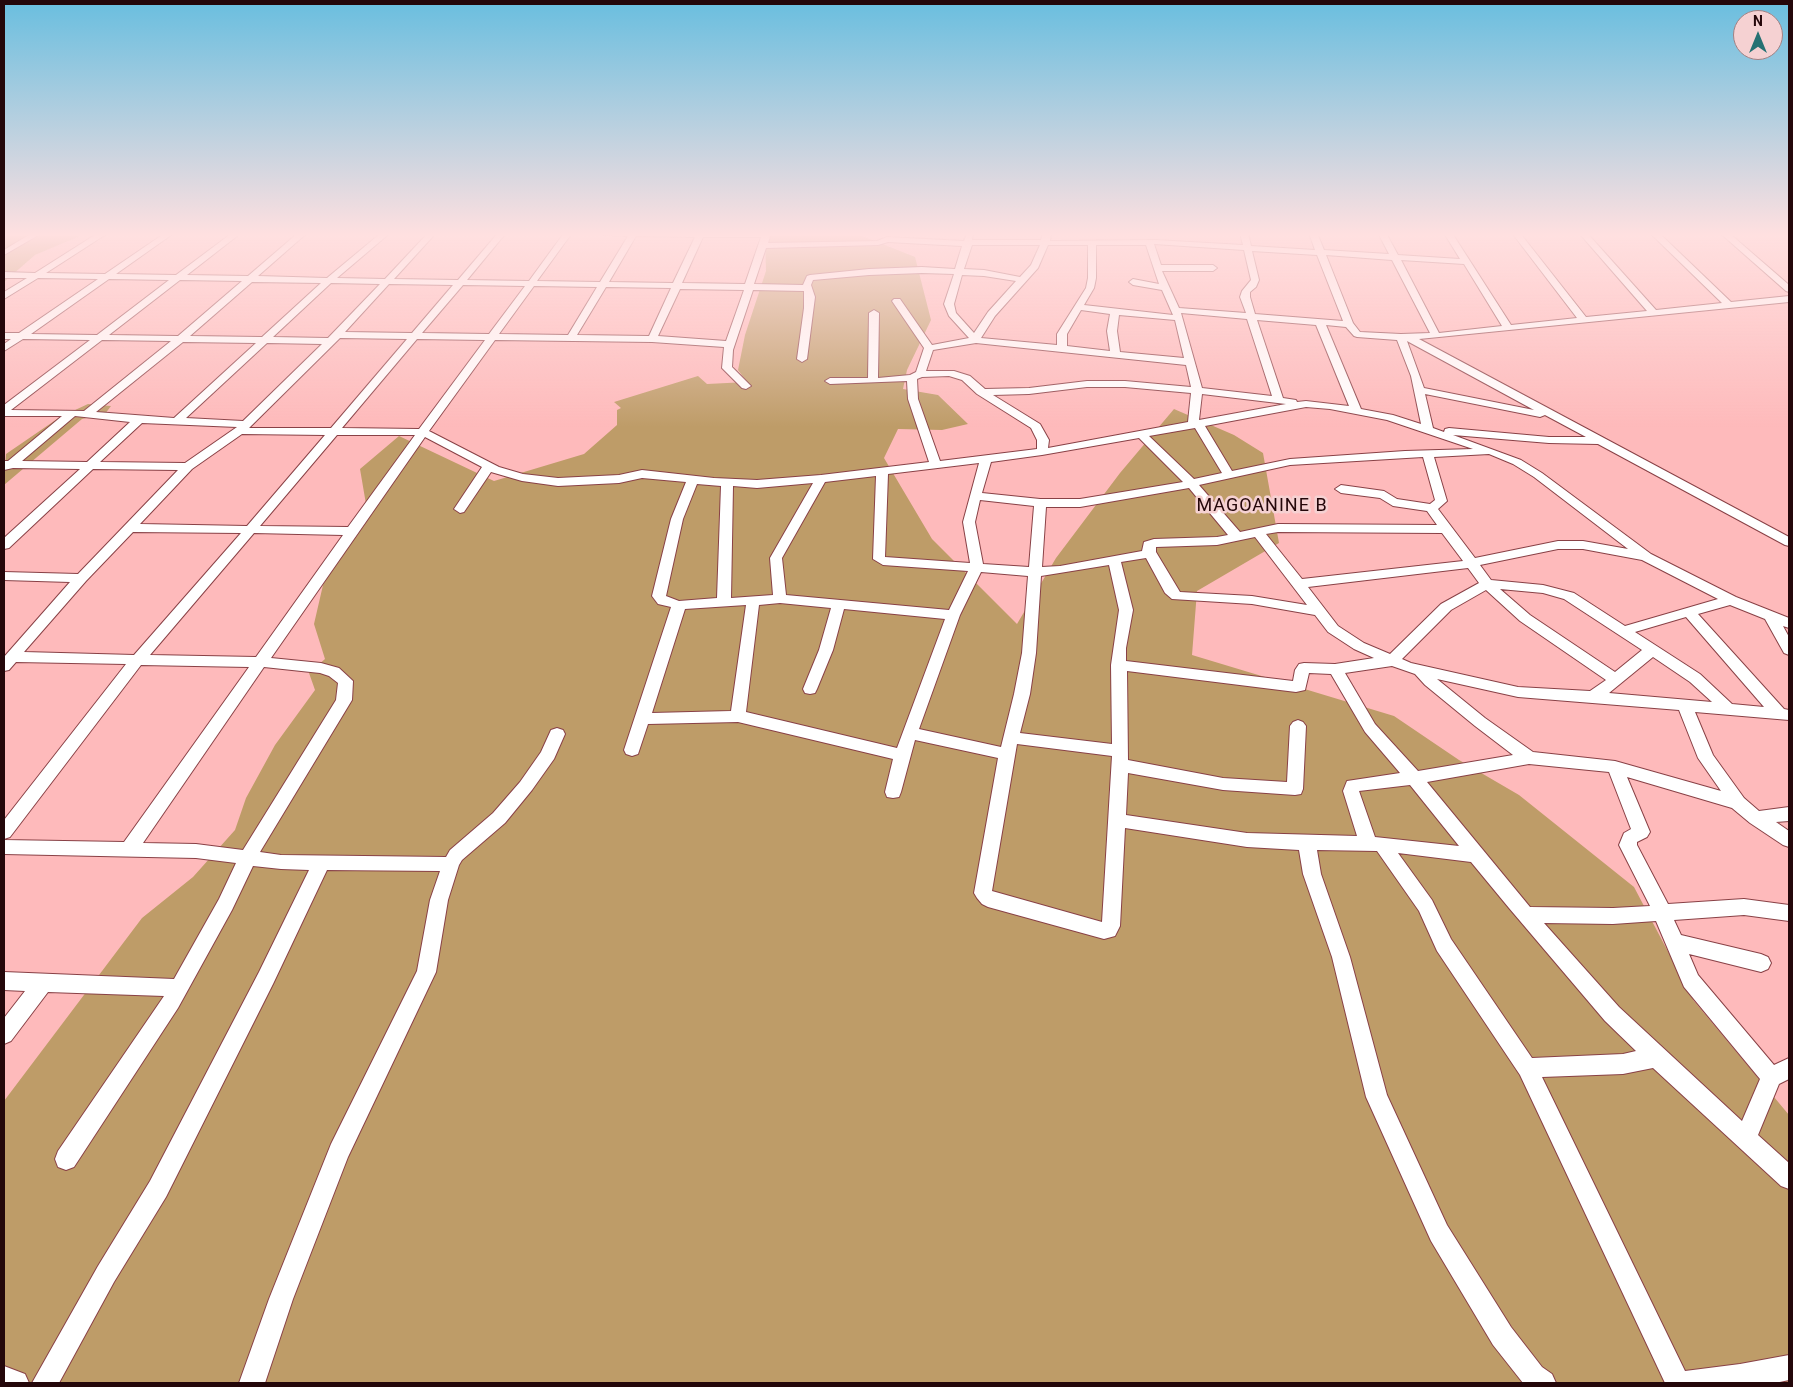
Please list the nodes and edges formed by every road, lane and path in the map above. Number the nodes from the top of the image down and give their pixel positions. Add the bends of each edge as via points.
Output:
1 (77, 298) edge
2 (151, 298) edge
3 (228, 298) edge
4 (311, 298) edge
5 (372, 298) edge
6 (447, 298) edge
7 (521, 298) edge
8 (594, 298) edge
9 (671, 298) edge
10 (744, 298) edge
11 (809, 298) edge
12 (952, 298) edge
13 (1007, 298) edge
14 (1084, 298) edge
15 (1169, 298) edge
16 (1245, 298) edge
17 (1338, 298) edge
18 (1416, 298) edge
19 (1489, 298) edge
20 (1566, 298) edge
21 (1640, 298) edge
22 (1721, 298) edge
23 (1789, 298) edge
24 (897, 301) dead end
25 (1729, 305) junction
26 (1079, 307) junction
27 (1115, 312) junction
28 (874, 313) dead end
29 (1654, 313) junction
30 (1177, 314) junction
31 (1250, 315) junction
32 (1584, 321) junction
33 (1320, 322) junction
34 (1349, 324) junction
35 (1508, 328) junction
36 (4, 336) edge
37 (21, 336) junction
38 (414, 336) junction
39 (1436, 336) junction
40 (492, 337) junction
41 (1404, 337) junction
42 (98, 338) junction
43 (333, 338) junction
44 (570, 338) junction
45 (975, 338) junction
46 (652, 339) junction
47 (178, 340) junction
48 (265, 341) junction
49 (729, 344) junction
50 (4, 348) edge
51 (929, 348) junction
52 (1062, 348) junction
53 (1115, 354) junction
54 (802, 359) dead end
55 (1190, 362) junction
56 (916, 376) junction
57 (830, 381) dead end
58 (874, 381) junction
59 (746, 386) dead end
60 (1197, 390) junction
61 (1419, 390) junction
62 (981, 392) junction
63 (103, 399) junction
64 (1278, 400) junction
65 (1306, 404) junction
66 (1356, 410) junction
67 (4, 412) edge
68 (73, 414) junction
69 (86, 415) junction
70 (1553, 416) junction
71 (105, 417) junction
72 (139, 420) junction
73 (177, 421) junction
74 (1195, 424) junction
75 (243, 427) junction
76 (1428, 430) junction
77 (333, 431) junction
78 (422, 432) junction
79 (1141, 434) junction
80 (1445, 436) junction
81 (1600, 441) junction
82 (1042, 452) junction
83 (1494, 452) junction
84 (1428, 454) junction
85 (986, 459) junction
86 (935, 464) junction
87 (6, 466) edge
88 (88, 466) junction
89 (489, 466) junction
90 (188, 467) junction
91 (882, 471) junction
92 (1229, 475) junction
93 (693, 479) junction
94 (821, 479) junction
95 (727, 483) junction
96 (1192, 484) junction
97 (1341, 489) dead end
98 (976, 496) junction
99 (1040, 503) junction
100 (1432, 508) junction
101 (460, 509) dead end
102 (129, 528) junction
103 (250, 529) junction
104 (1444, 529) junction
105 (352, 531) junction
106 (1259, 532) junction
107 (1238, 537) junction
108 (1789, 542) edge
109 (4, 545) edge
110 (1150, 552) junction
111 (1646, 556) junction
112 (1114, 560) junction
113 (1472, 564) junction
114 (977, 568) junction
115 (1036, 572) junction
116 (4, 576) edge
117 (81, 578) junction
118 (1299, 584) junction
119 (1487, 584) junction
120 (780, 599) junction
121 (1731, 600) junction
122 (753, 601) junction
123 (724, 603) junction
124 (839, 604) junction
125 (678, 605) junction
126 (1318, 612) junction
127 (1689, 612) junction
128 (953, 615) junction
129 (1772, 618) junction
130 (1789, 623) edge
131 (1623, 631) junction
132 (1652, 650) junction
133 (1789, 650) edge
134 (10, 654) edge
135 (136, 660) junction
136 (1392, 661) junction
137 (259, 662) junction
138 (1118, 664) junction
139 (1335, 669) junction
140 (1420, 670) junction
141 (1616, 680) junction
142 (810, 689) dead end
143 (1593, 697) junction
144 (1685, 706) junction
145 (1727, 709) junction
146 (1784, 715) edge
147 (738, 716) junction
148 (643, 719) junction
149 (1298, 726) dead end
150 (912, 733) junction
151 (557, 734) dead end
152 (1013, 738) junction
153 (632, 750) dead end
154 (1008, 754) junction
155 (902, 755) junction
156 (1119, 758) junction
157 (1529, 758) junction
158 (1615, 767) junction
159 (1414, 778) junction
160 (893, 792) dead end
161 (1738, 803) junction
162 (1789, 814) edge
163 (1756, 818) junction
164 (1117, 820) junction
165 (4, 832) edge
166 (1789, 840) edge
167 (1307, 843) junction
168 (1375, 844) junction
169 (4, 847) edge
170 (128, 850) junction
171 (1475, 855) junction
172 (248, 857) junction
173 (322, 862) junction
174 (451, 864) junction
175 (1661, 912) junction
176 (1789, 913) edge
177 (1526, 915) junction
178 (1674, 942) junction
179 (1761, 963) dead end
180 (4, 982) edge
181 (43, 983) junction
182 (179, 988) junction
183 (4, 1034) edge
184 (1656, 1057) junction
185 (1527, 1068) junction
186 (1780, 1072) edge
187 (1746, 1138) junction
188 (66, 1159) dead end
189 (1789, 1178) edge
190 (1789, 1368) edge
191 (4, 1379) edge
192 (1741, 1380) edge
193 (16, 1383) edge
194 (45, 1383) edge
195 (252, 1383) edge
196 (1543, 1383) edge
197 (1678, 1383) edge
198 (1686, 1383) edge

1 - 37 street
2 - 42 street
3 - 47 street
4 - 48 street
5 - 43 street
6 - 38 street
7 - 40 street
8 - 44 street
9 - 46 street
10 - 49 street
11 - 54 street
12 - 45 street via 949,307
13 - 45 street
14 - 26 street
15 - 30 street
16 - 31 street
17 - 34 street
18 - 39 street
19 - 35 street
20 - 32 street
21 - 29 street
22 - 25 street
23 - 25 street
24 - 51 street
25 - 29 street
26 - 27 street
26 - 52 street via 1062,334
27 - 30 street
27 - 53 street via 1112,331
28 - 58 street
29 - 32 street
30 - 31 street
30 - 55 street
31 - 33 street
31 - 64 street
32 - 35 street
33 - 34 street
33 - 66 street
34 - 41 street via 1357,334
35 - 39 street
36 - 37 street
37 - 42 street
37 - 50 street
38 - 40 street
38 - 43 street
38 - 77 street
39 - 41 street
40 - 44 street
40 - 78 street
41 - 61 street
41 - 70 street
42 - 47 street
42 - 67 street
43 - 48 street
43 - 75 street
44 - 46 street
45 - 51 street
45 - 52 street
46 - 49 street
47 - 48 street
47 - 63 street
48 - 73 street
49 - 59 street via 727,368
51 - 56 street
52 - 53 street
53 - 55 street
55 - 60 street
56 - 58 street
56 - 62 street via 960,375
56 - 86 street via 913,400
57 - 58 street
60 - 62 street via 1105,384
60 - 64 street
60 - 74 street
61 - 70 street
61 - 76 street
62 - 82 street via 1036,426 1043,440
63 - 69 street
63 - 71 street
64 - 65 street
65 - 66 street
65 - 74 street
66 - 76 street
67 - 68 street
68 - 69 street
68 - 87 street
69 - 71 street
70 - 81 street
71 - 72 street
72 - 73 street
72 - 88 street
73 - 75 street
74 - 79 street
74 - 92 street
75 - 77 street
75 - 90 street
76 - 80 street
77 - 78 street
77 - 103 street
78 - 89 street
78 - 105 street
79 - 82 street
79 - 96 street
80 - 81 street via 1454,430 1549,440
80 - 83 street
81 - 108 street
82 - 85 street
83 - 84 street
83 - 111 street via 1538,475
84 - 92 street via 1290,462
84 - 100 street via 1441,501
85 - 86 street
85 - 98 street
86 - 91 street
87 - 88 street
88 - 90 street
88 - 109 street
89 - 93 street via 522,477 558,482 619,479 642,474
89 - 101 street
90 - 102 street
91 - 94 street
91 - 114 street via 879,559
92 - 96 street
93 - 95 street
93 - 125 street via 677,519 659,596 663,601
94 - 95 street
94 - 120 street via 776,558
95 - 123 street
96 - 99 street via 1080,503
96 - 107 street
97 - 100 street via 1384,495 1393,502
98 - 99 street
98 - 114 street via 969,522
99 - 115 street
100 - 104 street
102 - 103 street
102 - 117 street
103 - 105 street
103 - 135 street
104 - 106 street via 1278,528
104 - 113 street
105 - 137 street
106 - 107 street
106 - 118 street
107 - 110 street via 1154,543 1149,545
110 - 112 street
110 - 126 street via 1172,593 1177,596 1252,600
111 - 113 street via 1558,545
111 - 121 street
112 - 115 street
112 - 138 street via 1126,610
113 - 118 street
113 - 119 street
114 - 115 street
114 - 128 street
115 - 152 street via 1029,653
116 - 117 street
117 - 134 street
118 - 126 street
119 - 131 street via 1543,589 1569,596
119 - 136 street via 1446,607
119 - 141 street via 1525,618
120 - 122 street
120 - 124 street
121 - 127 street
121 - 129 street
122 - 123 street
122 - 147 street
123 - 125 street
124 - 128 street
124 - 142 street via 826,650
125 - 148 street
126 - 136 street via 1343,637
127 - 131 street
127 - 146 street
128 - 150 street
129 - 130 street
129 - 133 street
131 - 132 street
132 - 141 street
132 - 145 street via 1695,678
134 - 135 street
135 - 137 street
135 - 165 street
136 - 139 street
136 - 140 street
137 - 170 street
137 - 172 street via 321,668 346,681 344,700
138 - 139 street via 1296,687 1300,686 1304,668
138 - 156 street
139 - 159 street via 1370,728
140 - 143 street via 1518,692
140 - 157 street via 1480,722
141 - 143 street
143 - 144 street
144 - 145 street
144 - 161 street via 1706,758
145 - 146 street
147 - 148 street
147 - 155 street
148 - 153 street
149 - 156 street via 1295,789 1223,784
150 - 154 street
150 - 155 street
151 - 174 street via 548,754 515,799 499,818 456,855
152 - 154 street
152 - 156 street
154 - 164 street via 982,890 988,899 1099,931 1108,930 1111,926
155 - 160 street
156 - 164 street
157 - 158 street
157 - 159 street
158 - 161 street
158 - 175 street via 1641,832 1630,838 1628,845
159 - 168 street via 1353,786 1351,792
159 - 171 street
161 - 163 street
162 - 163 street
163 - 166 street
164 - 167 street via 1247,840
167 - 168 street
167 - 196 street via 1312,874 1342,958 1377,1097 1439,1233 1502,1336 1533,1376
168 - 171 street
168 - 185 street via 1426,906 1444,945
169 - 170 street
170 - 172 street via 196,851
171 - 177 street
172 - 173 street via 281,862
172 - 182 street
173 - 174 street
173 - 194 street via 158,1189
174 - 195 street via 439,900 426,972 339,1152
175 - 176 street via 1744,907
175 - 177 street via 1613,916
175 - 178 street
177 - 184 street via 1612,1014
178 - 179 street
178 - 186 street via 1691,980
180 - 181 street
181 - 182 street
181 - 183 street
182 - 188 street
184 - 185 street via 1623,1064
184 - 187 street
185 - 197 street
186 - 187 street
187 - 189 street
190 - 192 street
191 - 193 street
192 - 198 street

